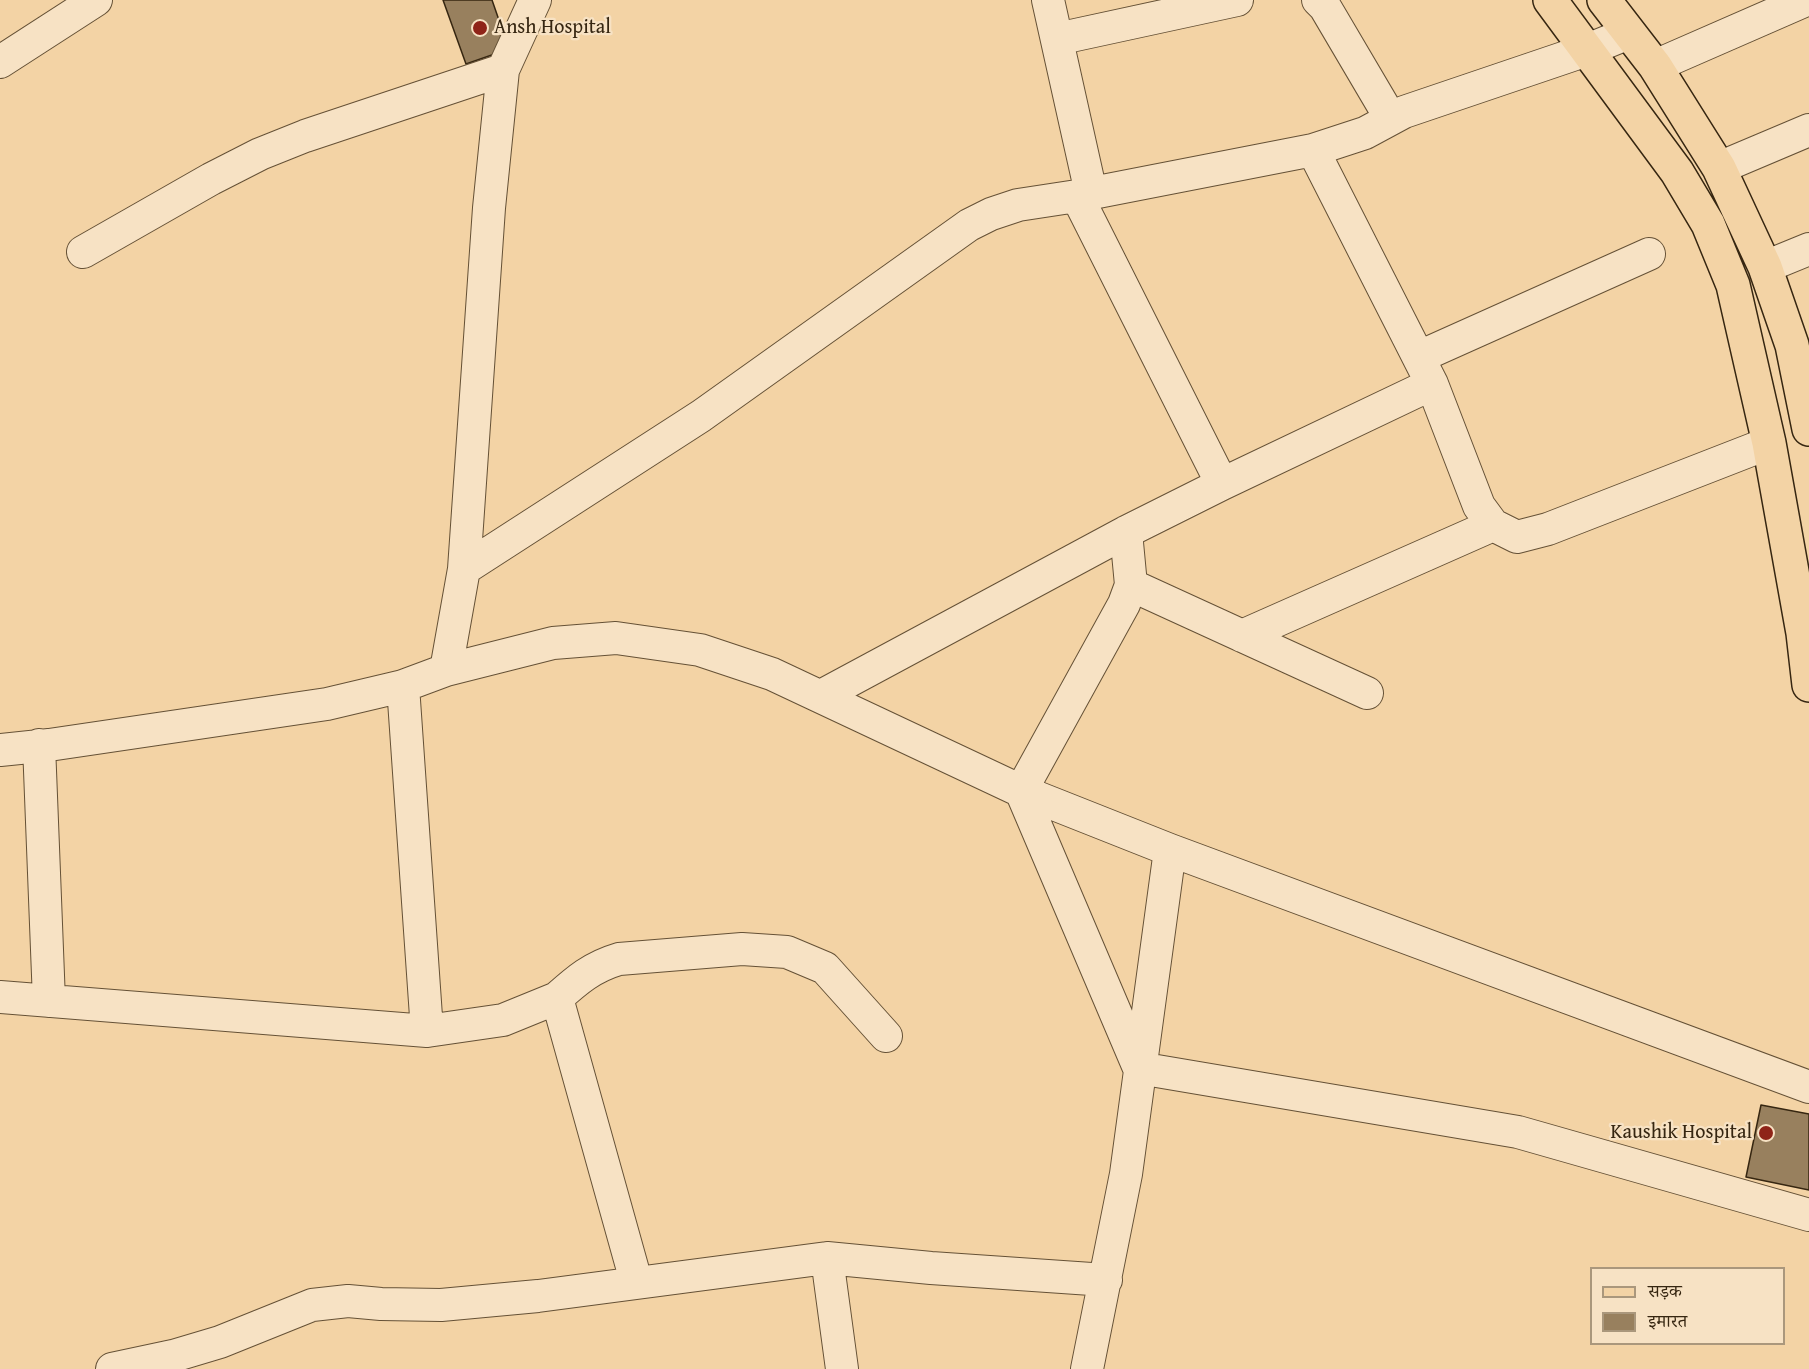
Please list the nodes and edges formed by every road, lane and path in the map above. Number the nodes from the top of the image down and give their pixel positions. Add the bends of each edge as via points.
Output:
1 (96, 0) edge
2 (535, 0) edge
3 (1048, 0) edge
4 (1237, 0) edge
5 (1318, 0) edge
6 (1550, 0) edge
7 (1604, 0) edge
8 (1806, 0) edge
9 (1629, 33) junction
10 (1057, 39) junction
11 (1587, 50) junction
12 (0, 62) edge
13 (1655, 66) junction
14 (503, 70) junction
15 (1391, 119) junction
16 (1809, 130) edge
17 (1313, 150) junction
18 (1719, 168) junction
19 (1084, 195) junction
20 (1809, 249) edge
21 (83, 252) dead end
22 (1649, 254) dead end
23 (1765, 267) junction
24 (1425, 370) junction
25 (1809, 429) edge
26 (1769, 443) junction
27 (1222, 484) junction
28 (1493, 525) junction
29 (1126, 532) junction
30 (464, 569) junction
31 (1131, 585) junction
32 (1242, 636) junction
33 (446, 670) junction
34 (1809, 685) edge
35 (403, 686) junction
36 (1367, 693) dead end
37 (821, 696) junction
38 (39, 745) junction
39 (0, 750) edge
40 (1021, 791) junction
41 (1170, 850) junction
42 (0, 998) edge
43 (557, 998) junction
44 (49, 1001) junction
45 (427, 1031) junction
46 (886, 1036) dead end
47 (1139, 1068) junction
48 (1809, 1088) edge
49 (1809, 1215) edge
50 (827, 1258) junction
51 (1106, 1280) junction
52 (636, 1281) junction
53 (112, 1369) edge
54 (842, 1369) edge
55 (1087, 1369) edge

1 - 12 street
2 - 14 street
3 - 10 street
4 - 10 street
5 - 15 street
6 - 11 main road
7 - 9 main road
8 - 13 street
9 - 11 street
9 - 13 main road
10 - 19 street
11 - 15 street
11 - 26 main road via 1677,172 1708,224 1733,285
13 - 18 main road
14 - 21 street via 260,154
14 - 30 street via 489,208
15 - 17 street via 1365,133
16 - 18 street
17 - 19 street
17 - 24 street
18 - 23 main road
19 - 27 street
19 - 30 street via 1018,205 969,225 701,416
20 - 23 street
22 - 24 street
23 - 25 main road via 1792,345
24 - 27 street
24 - 28 street via 1479,506
26 - 28 street via 1548,529 1517,537
26 - 34 main road
27 - 29 street
28 - 32 street
29 - 31 street
29 - 37 street
30 - 33 street
31 - 32 street
31 - 40 street
32 - 36 street
33 - 35 street
33 - 37 street via 553,643 616,638 700,650 772,674
35 - 38 street via 327,704
35 - 45 street
37 - 40 street
38 - 39 street
38 - 44 street
40 - 41 street
40 - 47 street
41 - 47 street
41 - 48 street
42 - 44 street
43 - 45 street via 503,1020
43 - 46 street via 600,964 618,959 742,949 787,952 825,968
43 - 52 street
44 - 45 street
47 - 49 street via 1518,1132
47 - 51 street via 1126,1174
50 - 51 street
50 - 52 street
50 - 54 street
51 - 55 street
52 - 53 street via 441,1305 348,1301 312,1305 220,1342

